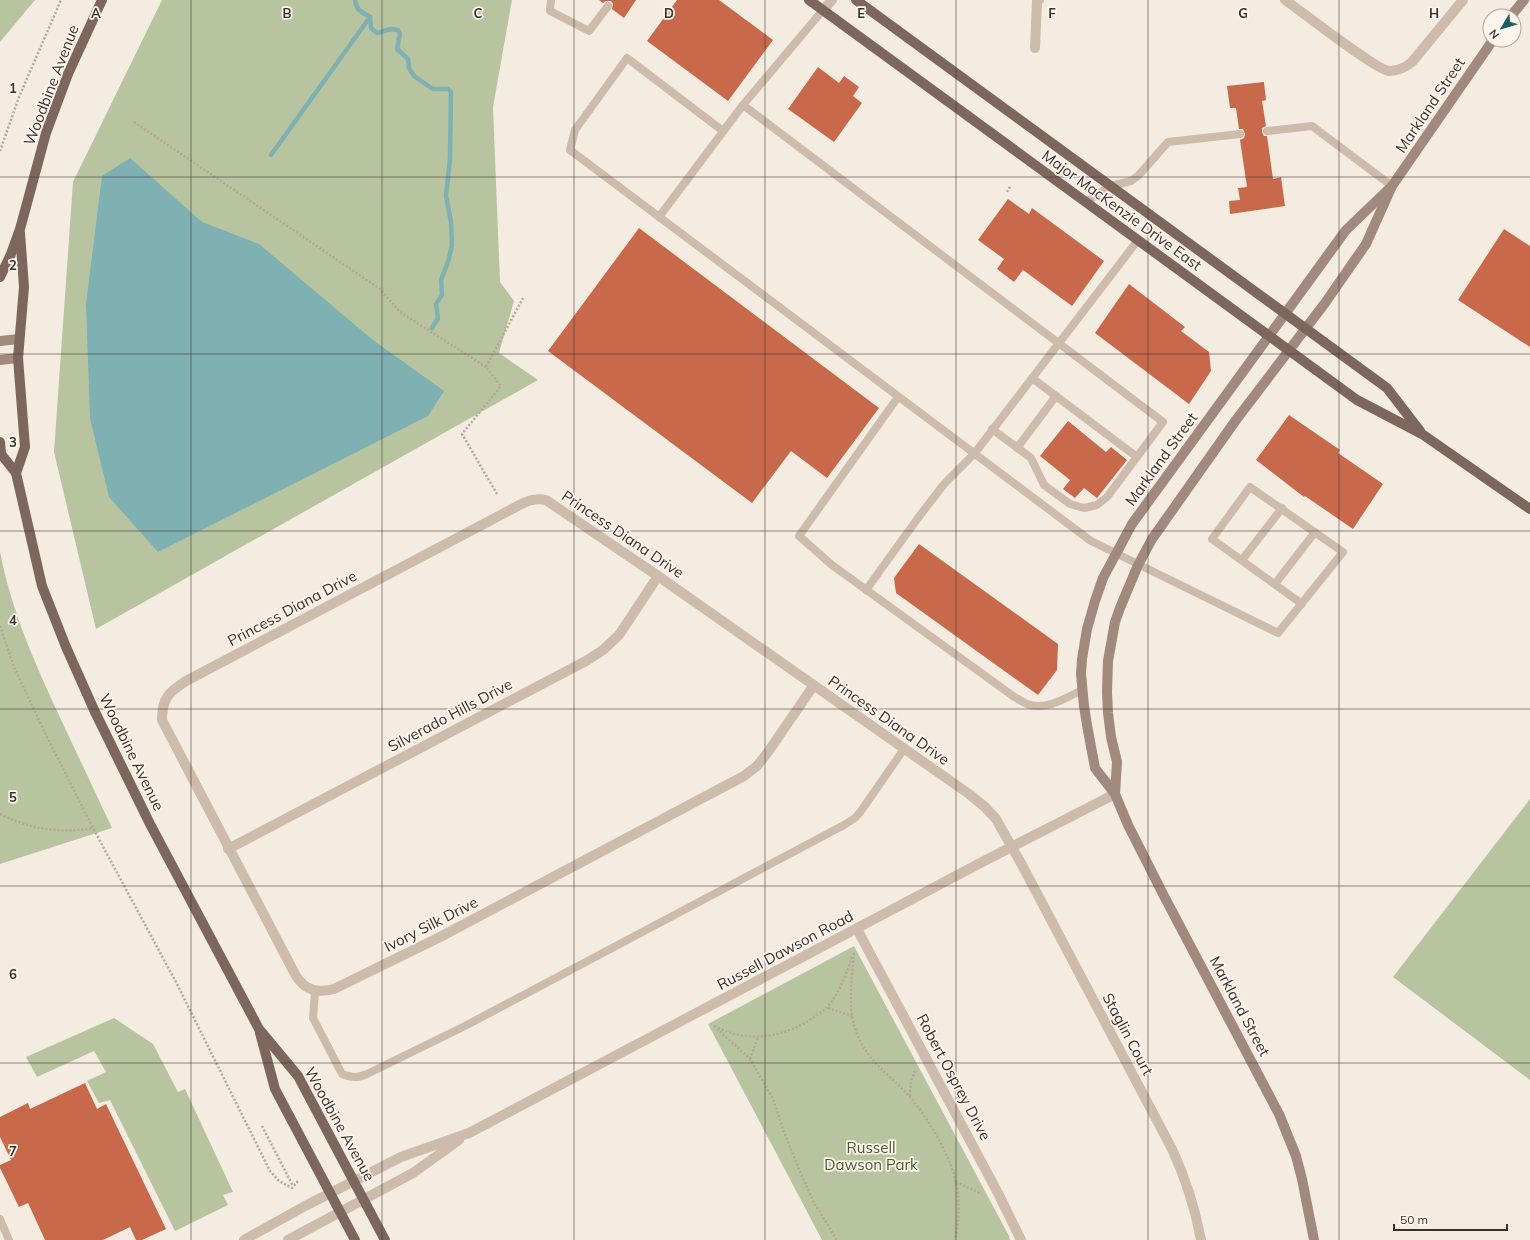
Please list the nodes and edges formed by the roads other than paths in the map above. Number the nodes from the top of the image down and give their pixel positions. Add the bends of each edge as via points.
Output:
1 (102, 0) edge
2 (551, 0) edge
3 (809, 0) edge
4 (832, 0) edge
5 (856, 0) edge
6 (1039, 0) edge
7 (1285, 0) edge
8 (1462, 0) edge
9 (1524, 0) edge
10 (608, 6) dead end
11 (1518, 8) edge
12 (823, 10) junction
13 (1035, 48) dead end
14 (1487, 48) edge
15 (743, 105) junction
16 (723, 131) junction
17 (1267, 131) dead end
18 (1240, 134) dead end
19 (1110, 186) junction
20 (1392, 186) junction
21 (1086, 202) junction
22 (659, 217) junction
23 (20, 229) junction
24 (1138, 240) junction
25 (0, 277) edge
26 (1285, 313) junction
27 (1306, 328) junction
28 (1269, 335) junction
29 (19, 339) junction
30 (0, 341) edge
31 (1059, 344) junction
32 (1289, 350) junction
33 (18, 358) junction
34 (0, 360) edge
35 (1032, 378) junction
36 (1056, 396) junction
37 (898, 397) junction
38 (992, 429) junction
39 (1422, 434) junction
40 (0, 442) edge
41 (1017, 448) junction
42 (974, 454) junction
43 (1137, 457) junction
44 (16, 473) junction
45 (1282, 508) junction
46 (1530, 509) edge
47 (1315, 532) junction
48 (1116, 553) junction
49 (1242, 560) junction
50 (1138, 565) junction
51 (658, 576) junction
52 (1275, 584) junction
53 (866, 590) junction
54 (1302, 604) junction
55 (814, 685) junction
56 (1082, 690) junction
57 (904, 749) junction
58 (1115, 794) junction
59 (1012, 848) junction
60 (228, 849) junction
61 (857, 929) junction
62 (315, 992) junction
63 (259, 1029) junction
64 (469, 1133) junction
65 (354, 1181) junction
66 (330, 1193) junction
67 (364, 1199) junction
68 (340, 1212) junction
69 (0, 1219) edge
70 (9, 1240) edge
71 (244, 1240) edge
72 (288, 1240) edge
73 (355, 1240) edge
74 (385, 1240) edge
75 (1021, 1240) edge
76 (1201, 1240) edge
77 (1314, 1240) edge

1 - 23 main road, Woodbine Avenue via 68,74 46,133
2 - 10 lane via 550,11 589,31
3 - 12 main road, Major MacKenzie Drive East
4 - 12 street
5 - 19 main road, Major MacKenzie Drive East
6 - 13 street
7 - 8 street via 1372,63 1389,71 1405,67 1412,62
9 - 11 street
12 - 15 lane
12 - 21 main road, Major MacKenzie Drive East
14 - 20 street, Markland Street
15 - 16 lane
15 - 31 lane
16 - 22 lane
16 - 22 lane via 627,58 575,130 570,150
17 - 20 lane via 1312,126
18 - 19 lane via 1168,142 1138,176 1131,181
19 - 21 lane
19 - 26 main road, Major MacKenzie Drive East
20 - 26 street, Markland Street via 1346,230
20 - 27 street, Markland Street via 1366,244
21 - 24 main road, Major MacKenzie Drive East
22 - 37 lane
23 - 25 main road, Woodbine Avenue via 12,254
23 - 29 main road, Woodbine Avenue via 24,287
24 - 28 main road, Major MacKenzie Drive East
24 - 31 lane
26 - 27 main road, Major MacKenzie Drive East
26 - 28 street, Markland Street
27 - 32 street, Markland Street
27 - 39 main road, Major MacKenzie Drive East via 1387,388
28 - 32 main road, Major MacKenzie Drive East
28 - 48 street, Markland Street via 1151,496
29 - 30 street
29 - 33 main road, Woodbine Avenue
31 - 35 lane
31 - 43 lane via 1163,422
32 - 39 main road, Major MacKenzie Drive East via 1357,400
32 - 50 street, Markland Street via 1152,539
33 - 34 street
33 - 44 main road, Woodbine Avenue via 25,447
35 - 36 lane
35 - 38 lane
36 - 41 lane
36 - 43 lane
37 - 42 lane
37 - 53 lane via 799,536
38 - 41 lane
38 - 42 lane
39 - 46 main road, Major MacKenzie Drive East
40 - 44 main road, Woodbine Avenue via 1,454
41 - 43 lane via 1031,458 1044,485 1070,504 1084,508 1097,505 1107,497
42 - 48 lane via 1091,541
42 - 53 lane via 940,490
44 - 63 main road, Woodbine Avenue via 42,586 66,647 150,824
45 - 47 lane
45 - 49 lane
45 - 49 lane via 1250,487 1212,539
47 - 52 lane
47 - 54 lane via 1343,552
48 - 50 lane
48 - 56 street, Markland Street via 1103,578 1087,629 1082,659
49 - 52 lane
50 - 54 lane via 1278,633
50 - 58 street, Markland Street via 1115,622 1108,661 1108,713 1117,762
51 - 55 street, Princess Diana Drive
51 - 60 street, Silverado Hills Drive via 620,635 597,654
51 - 60 street, Princess Diana Drive via 552,504 539,498 530,500 173,689 162,709 162,720
52 - 54 lane
53 - 56 lane via 1013,696 1028,704 1050,705
55 - 57 street, Princess Diana Drive
55 - 62 street, Ivory Silk Drive via 757,766 739,779 440,937 334,990
56 - 58 street, Markland Street via 1095,768
57 - 59 street, Princess Diana Drive via 985,807 996,819
57 - 62 lane via 861,811 844,826 465,1026 359,1078 342,1074 313,1018
58 - 59 street, Russell Dawson Road
58 - 77 street, Markland Street via 1164,896 1279,1114 1302,1179
59 - 61 street, Russell Dawson Road
59 - 76 street, Staglin Court via 1172,1149 1197,1216
60 - 62 street via 296,976 301,984
61 - 64 street, Russell Dawson Road
61 - 75 street, Robert Osprey Drive
63 - 65 main road, Woodbine Avenue via 298,1076
63 - 66 main road, Woodbine Avenue via 275,1089
64 - 65 street, Russell Dawson Road via 401,1157
64 - 67 street, Russell Dawson Road via 413,1173
65 - 66 street, Russell Dawson Road
65 - 67 main road, Woodbine Avenue
66 - 68 main road, Woodbine Avenue
66 - 71 street, Russell Dawson Road
67 - 68 street, Russell Dawson Road
67 - 74 main road, Woodbine Avenue
68 - 72 street, Russell Dawson Road
68 - 73 main road, Woodbine Avenue
69 - 70 lane

